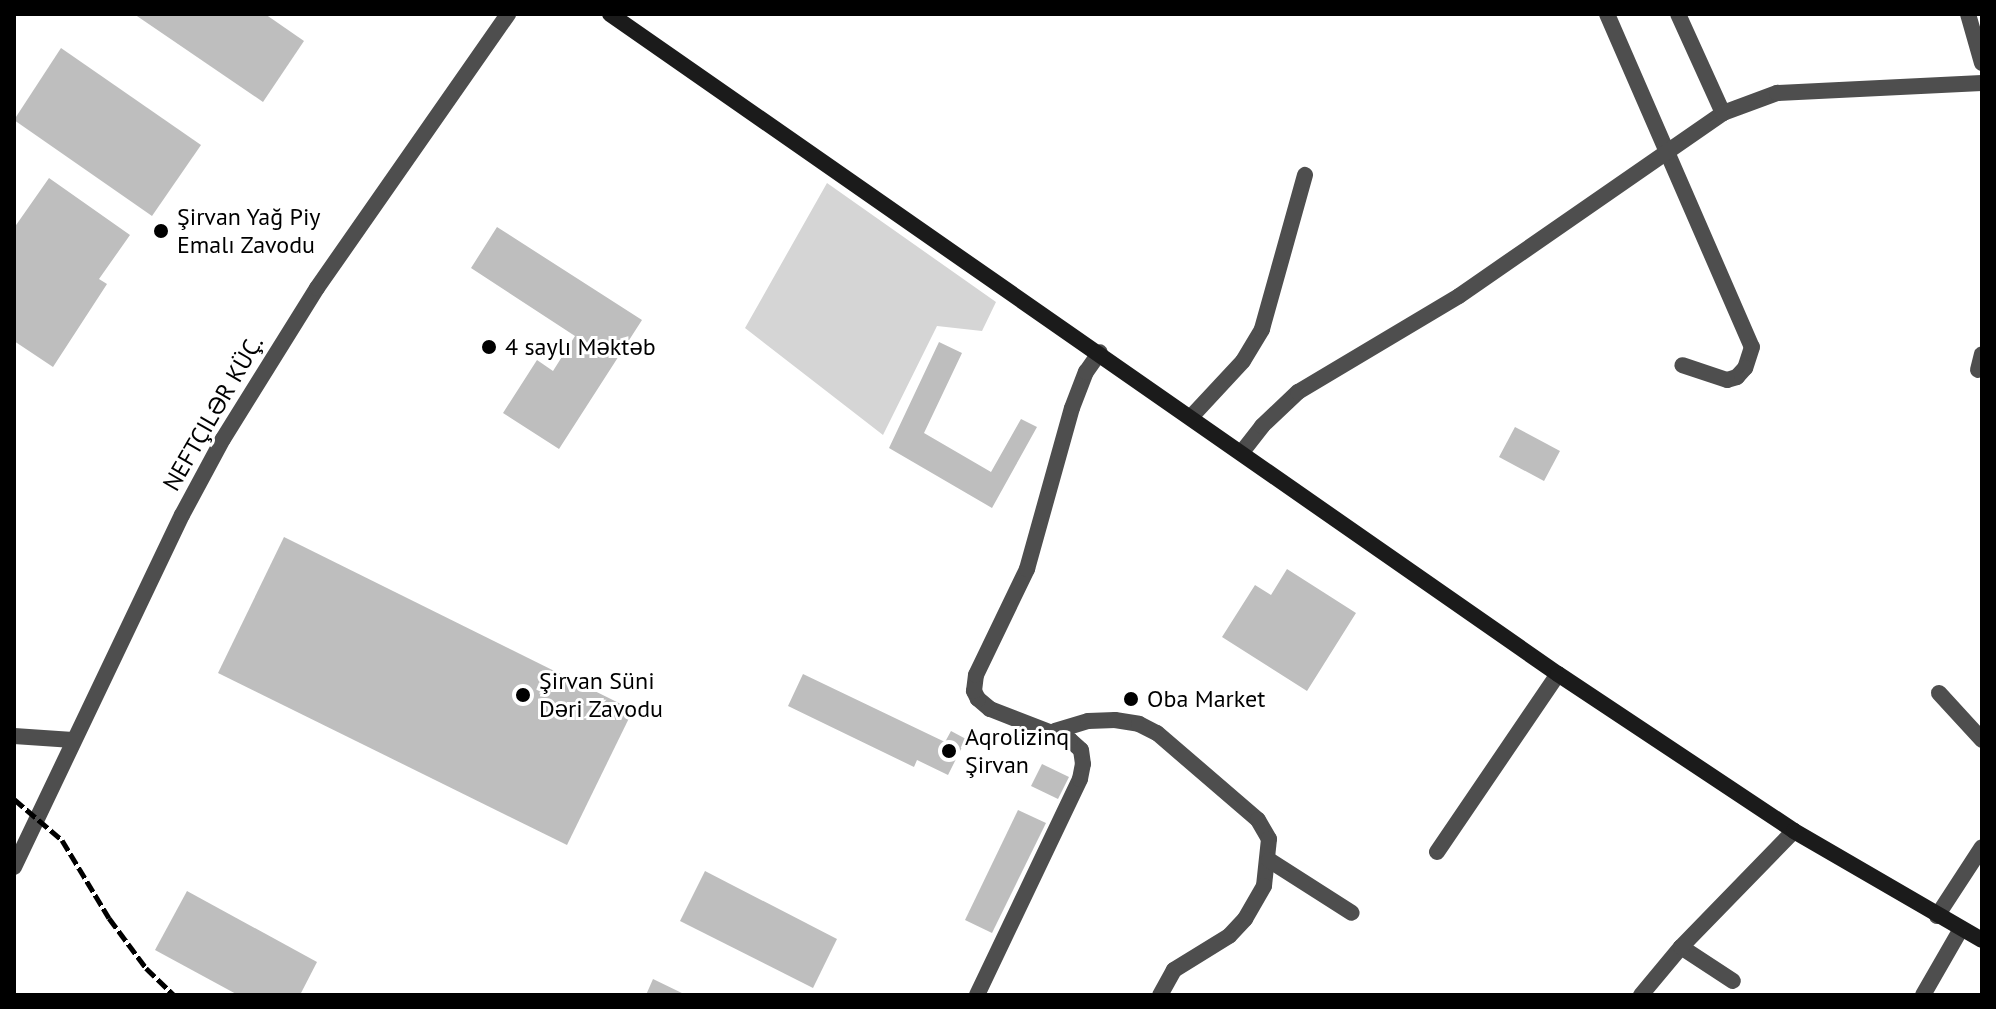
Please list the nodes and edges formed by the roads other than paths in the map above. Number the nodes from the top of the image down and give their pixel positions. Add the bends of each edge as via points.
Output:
1 (508, 14) edge
2 (610, 14) edge
3 (1607, 14) edge
4 (1678, 14) edge
5 (1968, 14) edge
6 (1982, 63) edge
7 (1982, 83) edge
8 (1723, 113) junction
9 (1669, 150) junction
10 (1305, 175) dead end
11 (1100, 352) junction
12 (1682, 365) dead end
13 (1191, 417) junction
14 (1242, 452) junction
15 (1558, 674) junction
16 (1939, 693) dead end
17 (1055, 731) junction
18 (14, 736) edge
19 (73, 740) junction
20 (1982, 740) edge
21 (1794, 831) junction
22 (1982, 847) edge
23 (1437, 852) dead end
24 (1269, 860) junction
25 (14, 867) edge
26 (1352, 913) dead end
27 (1937, 916) junction
28 (1961, 929) junction
29 (1982, 940) edge
30 (1681, 947) junction
31 (1733, 981) dead end
32 (977, 995) edge
33 (1160, 995) edge
34 (1641, 995) edge
35 (1923, 995) edge

1 - 19 street, NEFTÇILƏR KÜÇ. via 317,288 223,439
2 - 11 main road
3 - 9 street
4 - 8 street
5 - 6 street
7 - 8 street via 1777,93
8 - 9 street
9 - 12 street via 1752,347 1745,368 1727,380
9 - 14 street via 1459,296 1298,392
10 - 13 street via 1262,329 1243,361
11 - 13 main road
11 - 17 street via 1072,408 1027,569 976,675 974,691 990,709
13 - 14 main road
14 - 15 main road
15 - 21 main road
15 - 23 street
16 - 20 street
17 - 24 street via 1115,720 1157,733 1258,820 1269,839
17 - 32 street via 1081,750 1080,779
18 - 19 street
19 - 25 street, NEFTÇILƏR KÜÇ.
21 - 27 main road
21 - 30 street
22 - 27 street
24 - 26 street
24 - 33 street via 1264,886 1245,919 1229,936 1174,970
27 - 28 main road
28 - 29 main road
28 - 35 street
30 - 31 street
30 - 34 street

